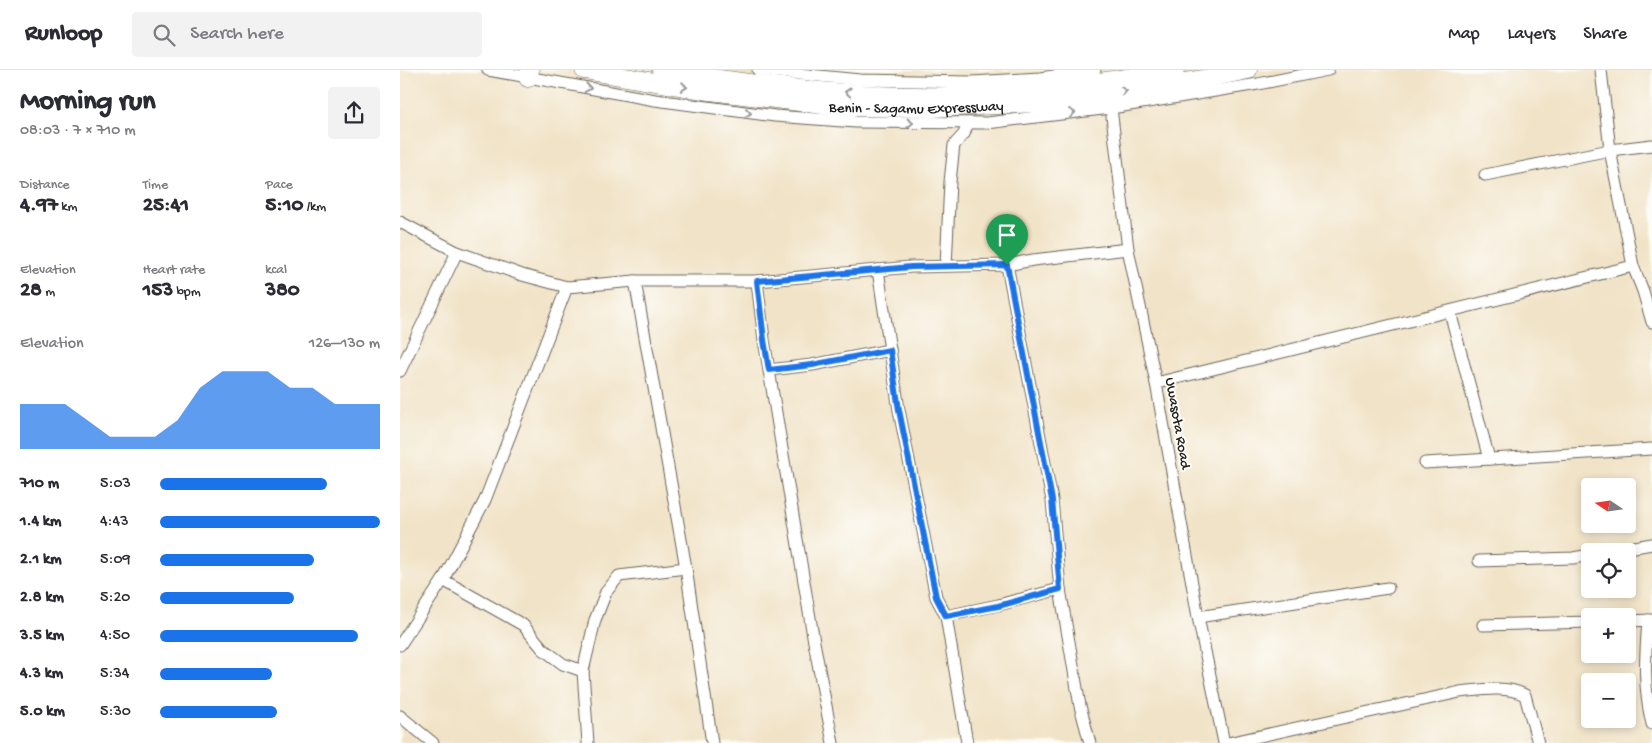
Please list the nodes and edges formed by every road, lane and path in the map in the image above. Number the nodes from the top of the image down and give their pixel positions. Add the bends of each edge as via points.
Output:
1 (488, 70) edge
2 (584, 70) edge
3 (661, 70) edge
4 (758, 70) edge
5 (1095, 70) edge
6 (1175, 70) edge
7 (1248, 70) edge
8 (1328, 70) edge
9 (1601, 70) edge
10 (529, 74) edge
11 (1046, 74) edge
12 (1111, 108) junction
13 (968, 123) junction
14 (1652, 145) edge
15 (1610, 150) junction
16 (1484, 175) dead end
17 (400, 222) edge
18 (1128, 249) junction
19 (458, 252) junction
20 (1007, 265) junction
21 (946, 266) junction
22 (1632, 266) junction
23 (878, 270) junction
24 (635, 281) junction
25 (757, 281) junction
26 (567, 287) junction
27 (1648, 290) edge
28 (1450, 312) junction
29 (1652, 322) edge
30 (890, 350) junction
31 (769, 370) junction
32 (400, 371) edge
33 (1156, 383) junction
34 (1652, 449) edge
35 (1489, 459) junction
36 (1424, 463) dead end
37 (1652, 544) edge
38 (1636, 547) edge
39 (1581, 557) edge
40 (1479, 561) dead end
41 (686, 568) junction
42 (443, 580) junction
43 (1388, 588) dead end
44 (1060, 589) junction
45 (946, 616) junction
46 (1198, 617) junction
47 (1650, 620) edge
48 (1636, 621) edge
49 (1581, 622) edge
50 (1484, 625) dead end
51 (400, 645) edge
52 (583, 671) junction
53 (400, 716) edge
54 (1652, 724) edge
55 (433, 743) edge
56 (588, 743) edge
57 (712, 743) edge
58 (833, 743) edge
59 (967, 743) edge
60 (1090, 743) edge
61 (1224, 743) edge
62 (1228, 743) edge
63 (1538, 743) edge

1 - 10 street
2 -> 7 highway, Benin - Sagamu Expressway via 702,90 830,106 924,108 1060,102
6 -> 3 highway via 1064,86 948,96 824,90
4 - 11 street via 860,80 972,82
5 - 11 street
8 - 12 street
9 - 15 street
10 -> 13 street via 655,100 775,116 856,122
13 -> 12 street
12 - 18 street, Uwasota Road
13 - 21 street via 964,134 954,145
14 - 15 street
15 - 16 street
15 - 22 street
17 - 19 street
18 - 20 street
18 - 33 street, Uwasota Road
19 - 26 street
19 - 32 street
20 - 21 street
20 - 44 street via 1052,500
21 - 23 street
22 - 27 street
22 - 28 street
23 - 25 street
23 - 30 street
24 - 25 street
24 - 26 street
24 - 41 street
25 - 31 street
26 - 42 street via 485,500
27 - 29 street
28 - 33 street
28 - 35 street
30 - 31 street
30 - 45 street via 936,597
31 - 58 street
33 - 46 street, Uwasota Road
34 - 35 street
35 - 36 street
37 - 38 street
39 - 40 street
41 - 52 street via 619,576 606,592 595,620
41 - 57 street
42 - 51 street
42 - 52 street via 523,625 543,649 563,664
43 - 46 street
44 - 45 street
44 - 60 street via 1080,706
45 - 59 street
46 - 61 street, Uwasota Road
47 - 48 street
47 - 54 street via 1644,675
49 - 50 street
52 - 56 street
53 - 55 street
62 - 63 street via 1460,692 1494,689 1525,695

